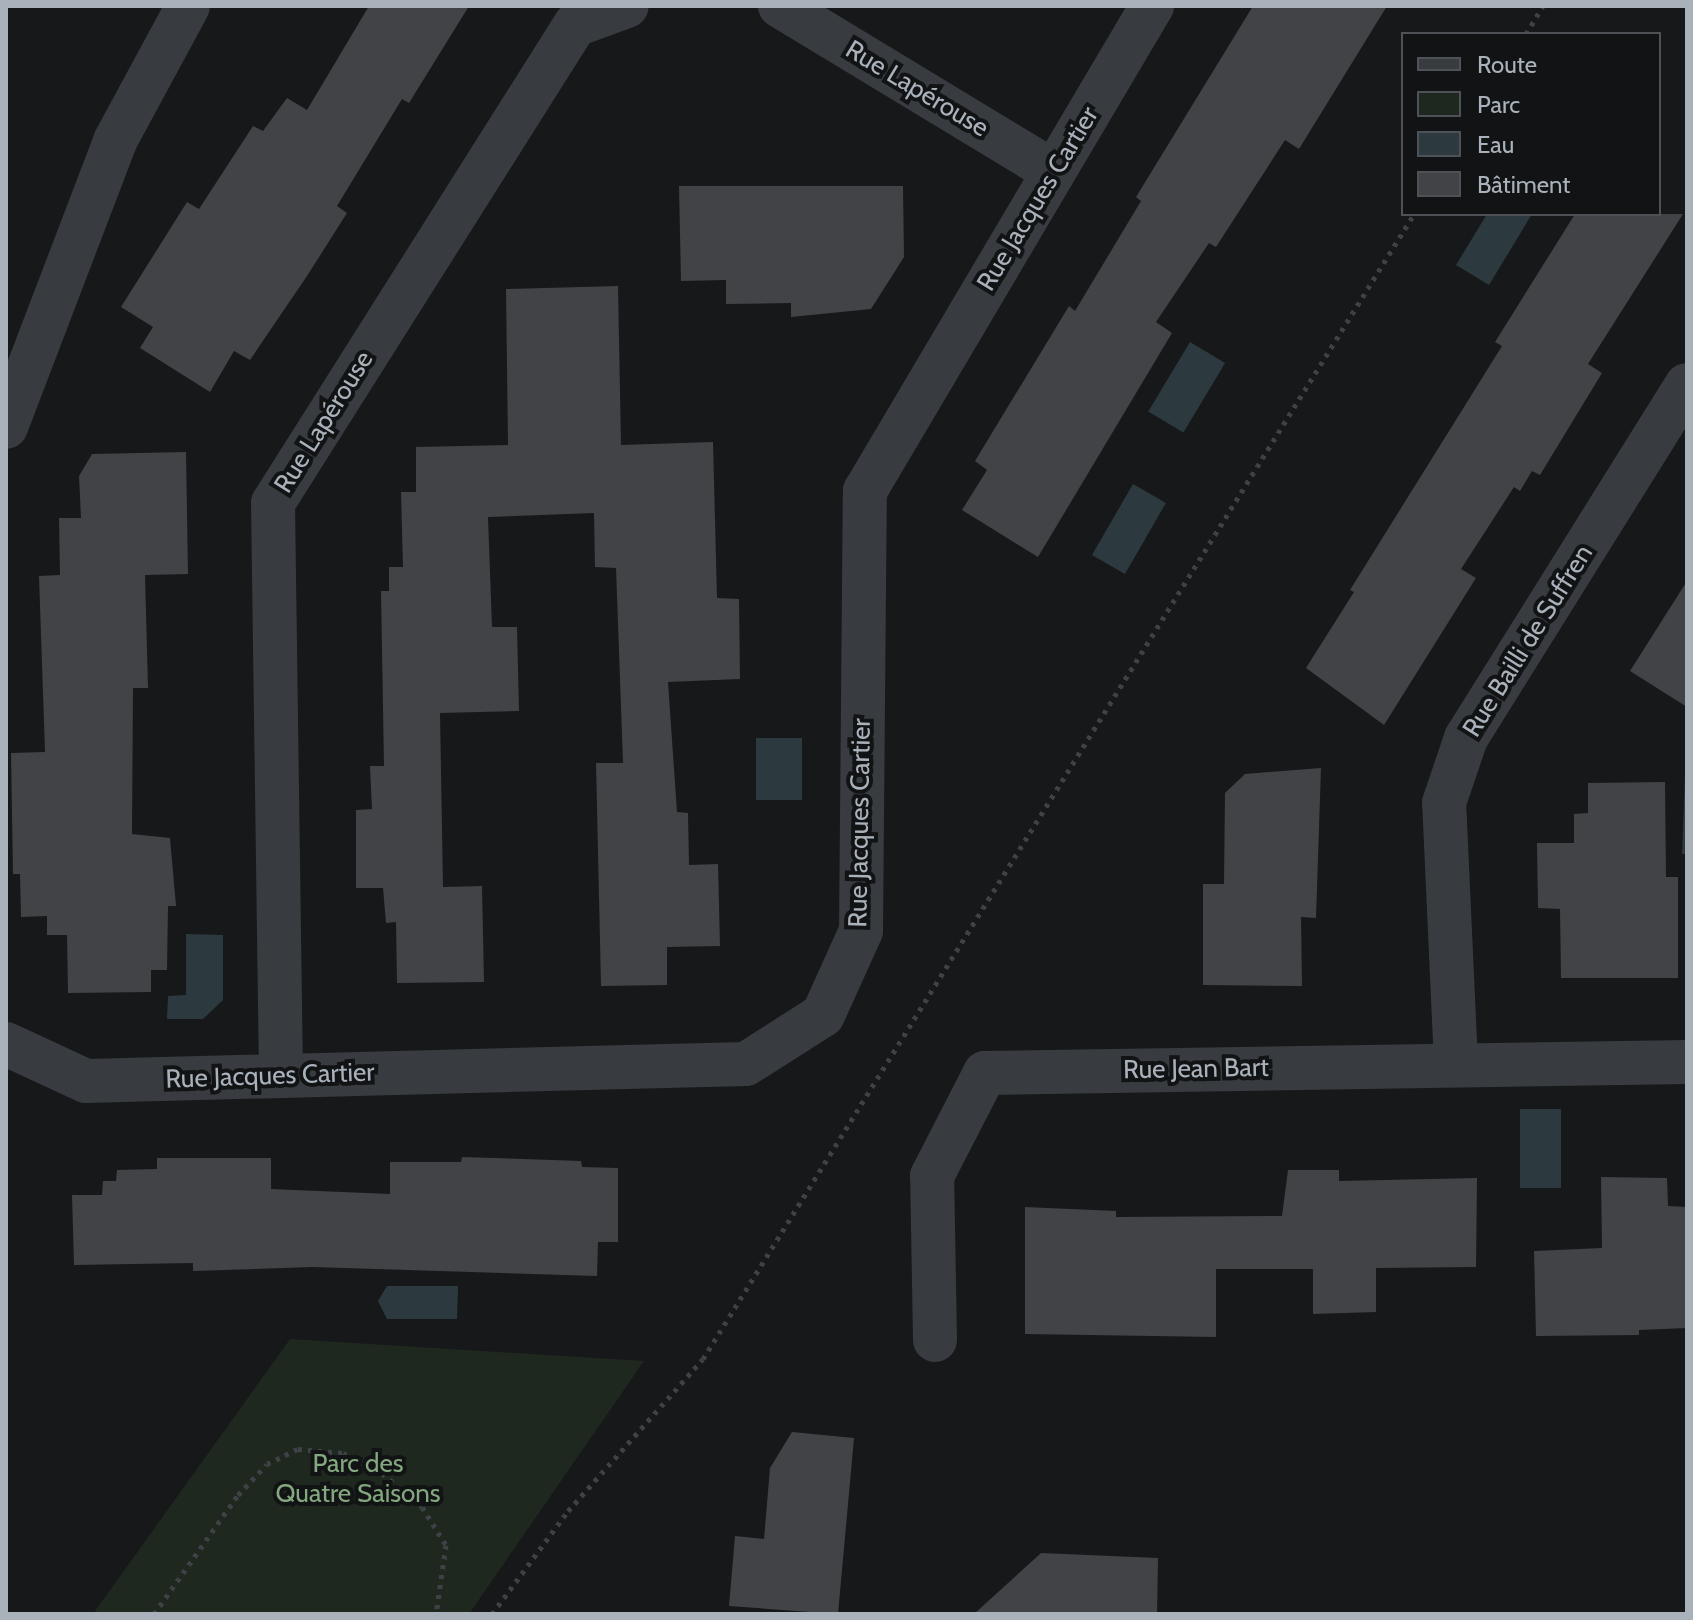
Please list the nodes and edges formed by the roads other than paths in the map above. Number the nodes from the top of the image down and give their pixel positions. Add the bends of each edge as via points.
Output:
1 (188, 6) edge
2 (627, 6) edge
3 (780, 6) edge
4 (1152, 6) edge
5 (1054, 172) junction
6 (1687, 385) edge
7 (6, 427) edge
8 (6, 1044) edge
9 (1687, 1062) edge
10 (1456, 1064) junction
11 (281, 1076) junction
12 (935, 1340) dead end

1 - 7 street via 115,141
2 - 11 street, Rue Lapérouse via 575,25 273,503
3 - 5 street, Rue Lapérouse
4 - 5 street, Rue Jacques Cartier
5 - 11 street, Rue Jacques Cartier via 865,491 861,931 823,1015 746,1064
6 - 10 street, Rue Bailli de Suffren via 1461,751 1444,803
8 - 11 street, Rue Jacques Cartier via 86,1081
9 - 10 street, Rue Jean Bart
10 - 12 street, Rue Jean Bart via 985,1073 932,1176

